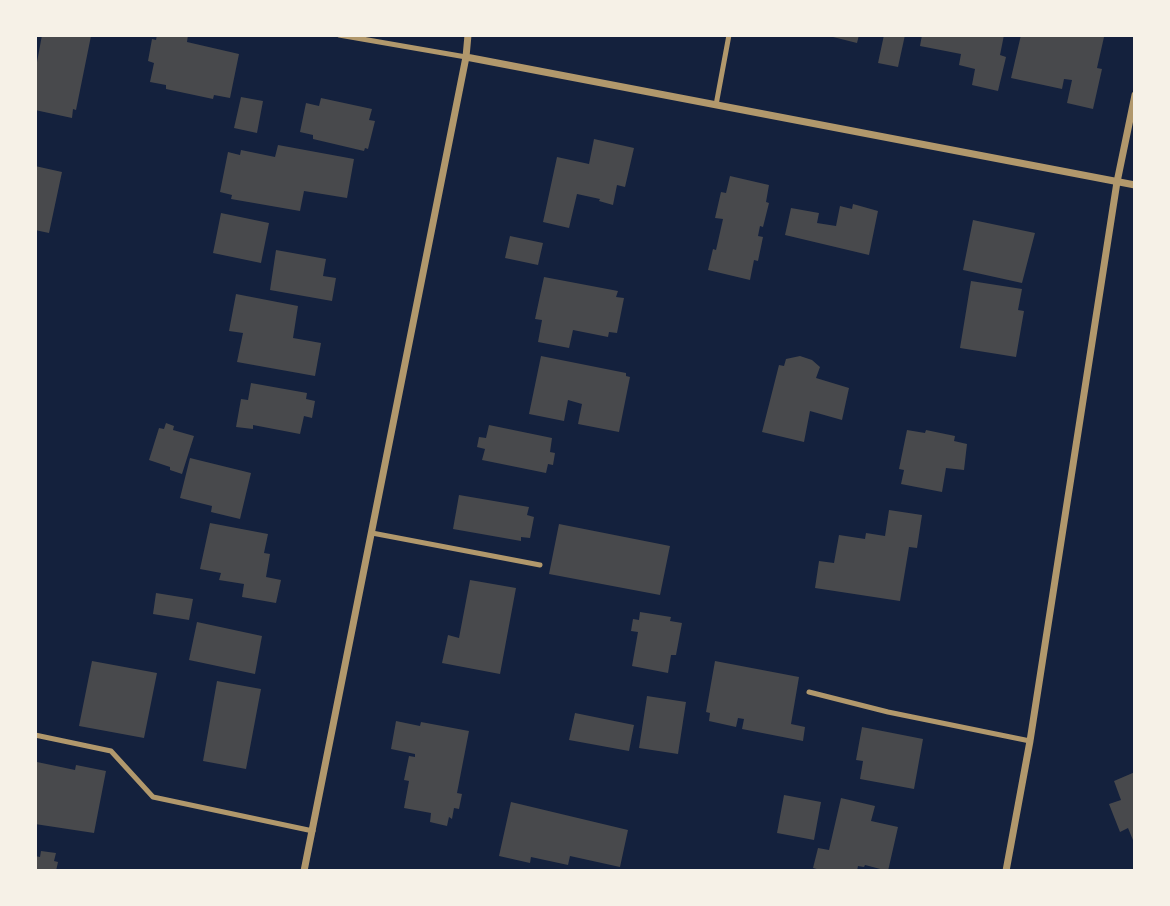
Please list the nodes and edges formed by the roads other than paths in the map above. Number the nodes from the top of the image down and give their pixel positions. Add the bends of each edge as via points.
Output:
1 (339, 35) edge
2 (468, 35) edge
3 (729, 35) edge
4 (466, 57) junction
5 (1135, 95) edge
6 (716, 105) junction
7 (1117, 182) junction
8 (1135, 185) edge
9 (372, 533) junction
10 (540, 565) dead end
11 (809, 692) dead end
12 (35, 735) edge
13 (1030, 741) junction
14 (313, 831) junction
15 (304, 871) edge
16 (1006, 871) edge

1 - 4 lane
2 - 4 street
3 - 6 lane
4 - 6 street
4 - 9 street
5 - 7 street
6 - 7 street
7 - 8 street
7 - 13 street
9 - 10 lane
9 - 14 street
11 - 13 lane
12 - 14 lane via 111,751 153,797
13 - 16 street
14 - 15 street

